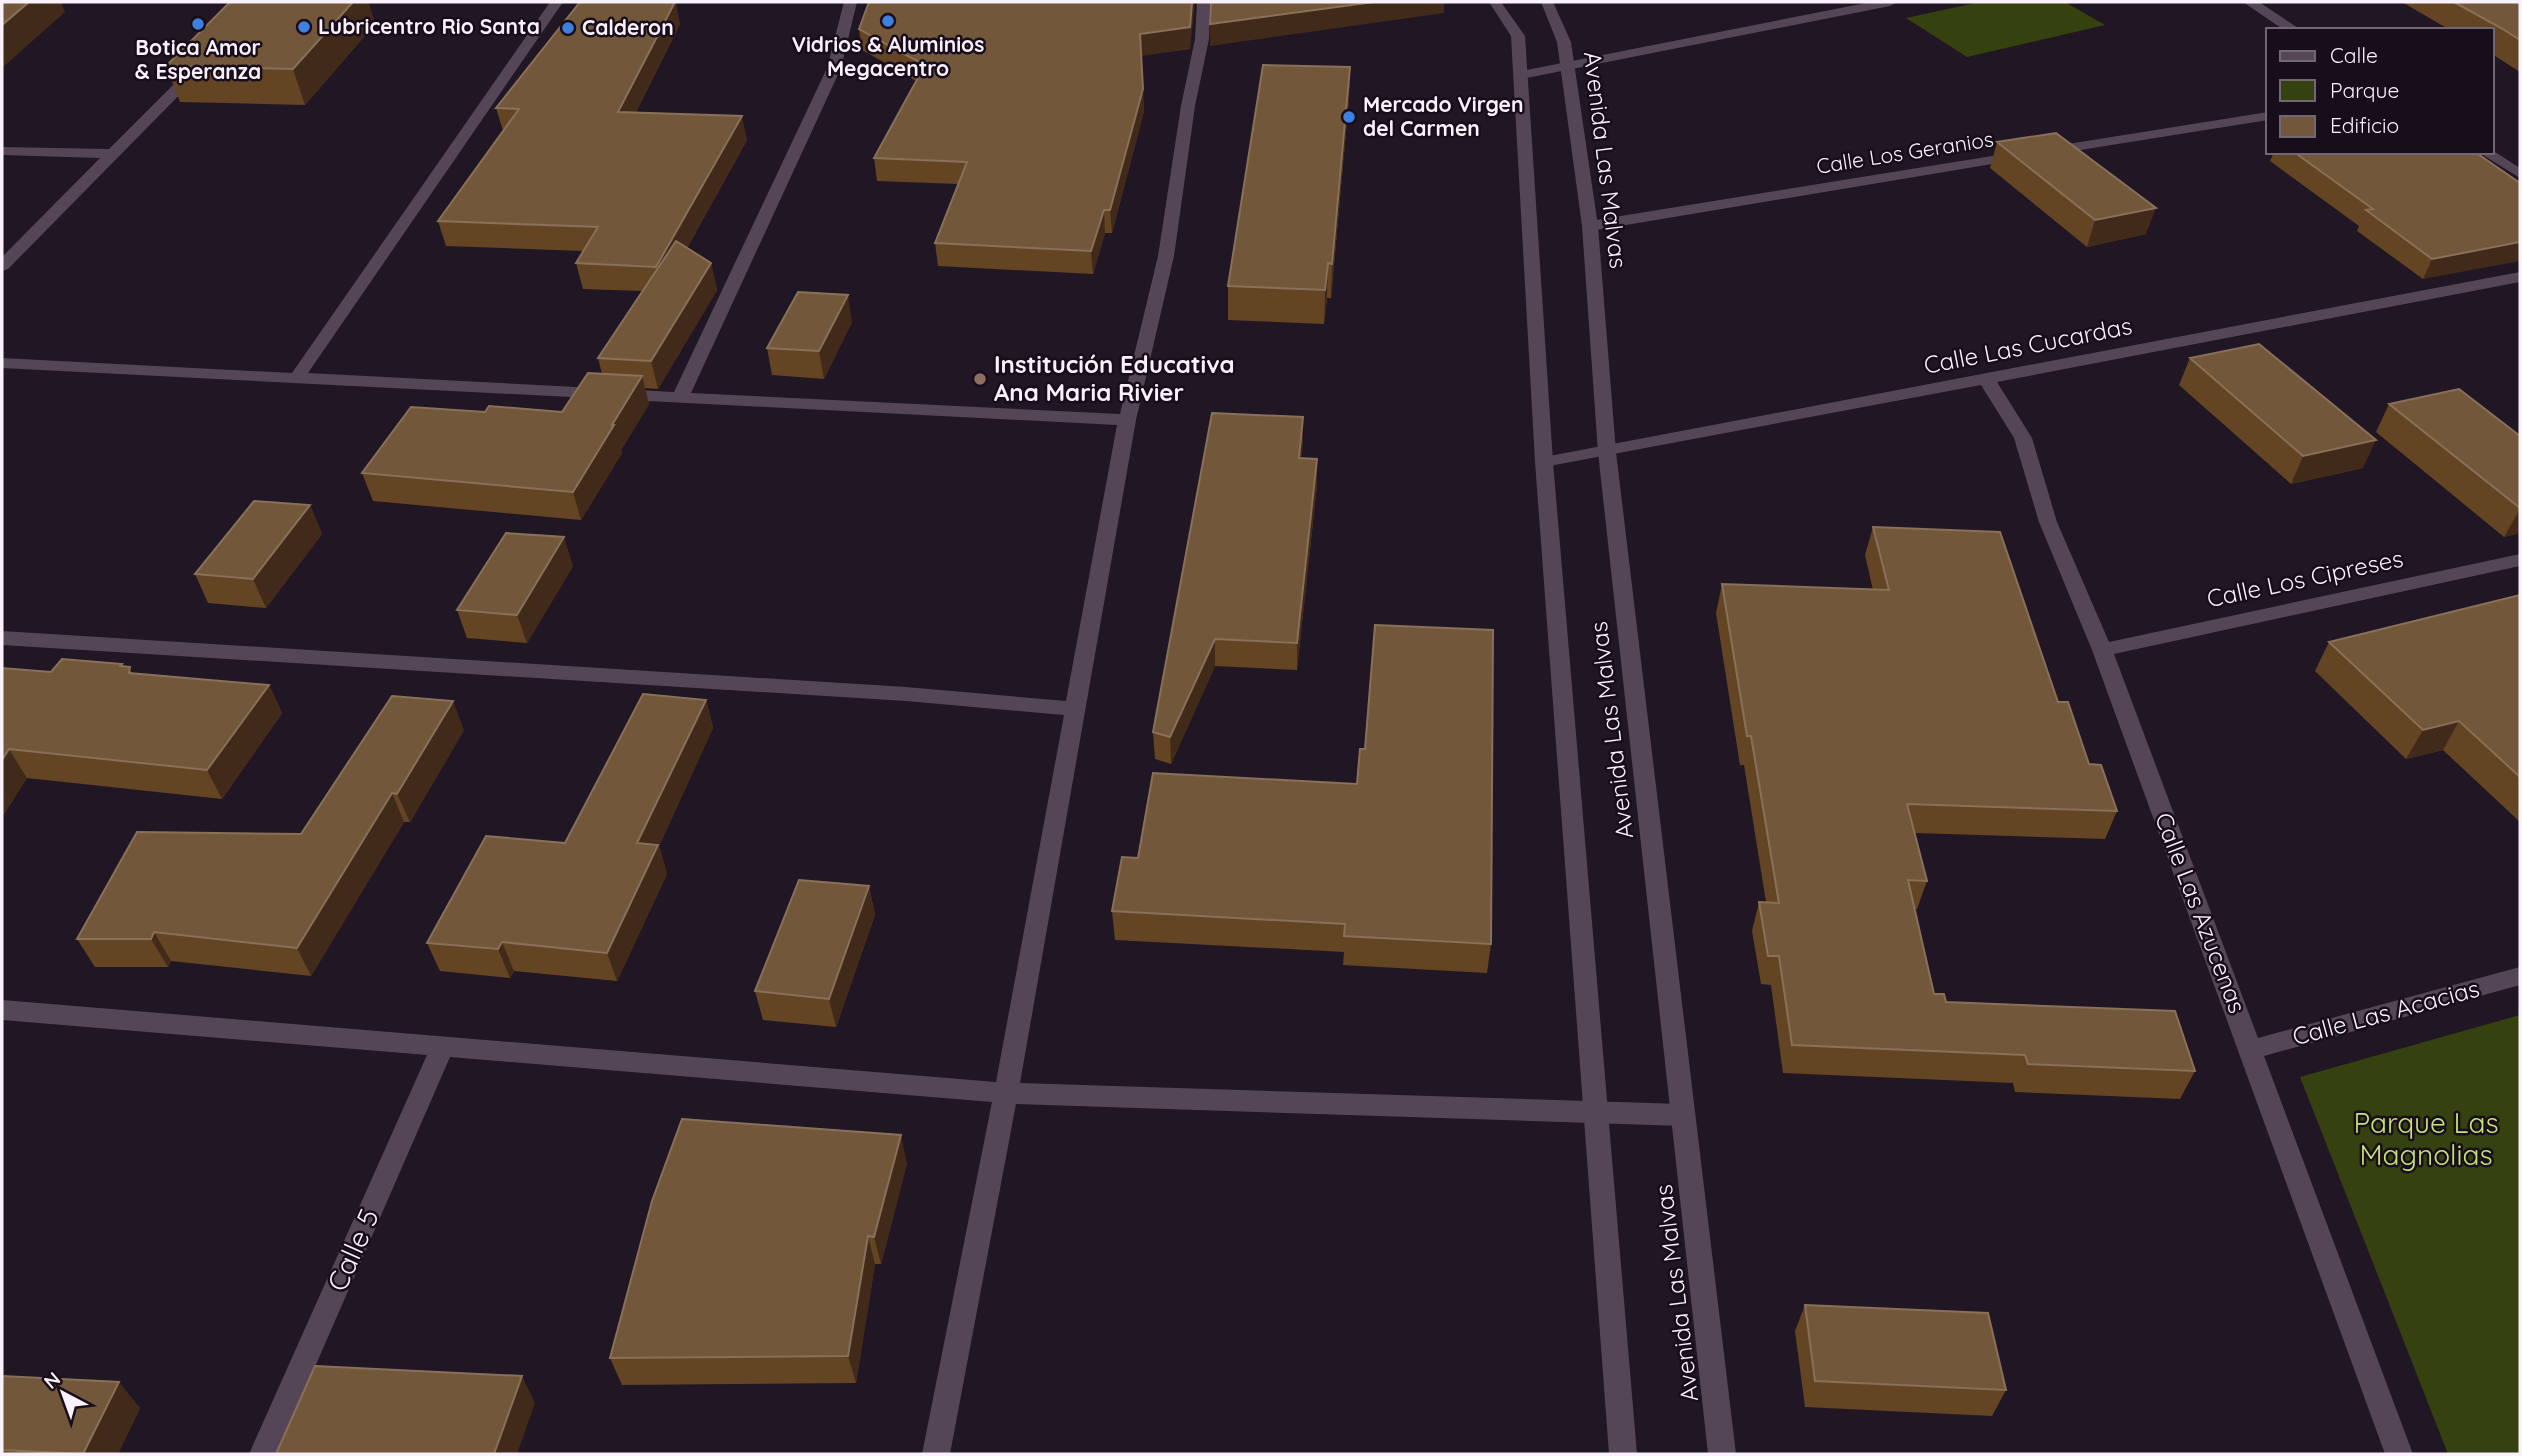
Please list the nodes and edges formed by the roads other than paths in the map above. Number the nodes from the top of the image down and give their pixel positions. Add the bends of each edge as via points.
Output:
1 (556, 2) edge
2 (852, 2) edge
3 (1204, 2) edge
4 (1495, 2) edge
5 (1547, 2) edge
6 (1890, 2) edge
7 (2250, 2) edge
8 (2291, 28) edge
9 (207, 59) edge
10 (1567, 66) junction
11 (1521, 75) junction
12 (2266, 116) edge
13 (2, 151) edge
14 (113, 154) junction
15 (2489, 154) edge
16 (2520, 174) edge
17 (1590, 226) junction
18 (2, 266) edge
19 (2520, 277) edge
20 (2, 363) edge
21 (297, 377) junction
22 (1986, 379) junction
23 (680, 397) junction
24 (1127, 420) junction
25 (1606, 452) junction
26 (1544, 462) junction
27 (2520, 560) edge
28 (2, 638) edge
29 (2102, 650) junction
30 (1074, 709) junction
31 (2520, 976) edge
32 (2, 1010) edge
33 (443, 1046) junction
34 (2252, 1050) junction
35 (1006, 1093) junction
36 (1598, 1112) junction
37 (1682, 1115) junction
38 (263, 1454) edge
39 (936, 1454) edge
40 (1623, 1454) edge
41 (1722, 1454) edge
42 (2399, 1454) edge

1 - 21 street
2 - 23 street via 834,68
3 - 24 street via 1166,256
4 - 11 street, Avenida Las Malvas via 1518,36
5 - 10 street, Avenida Las Malvas via 1564,43
6 - 10 street
7 - 8 street
9 - 14 street
10 - 11 street
10 - 17 street, Avenida Las Malvas
11 - 26 street, Avenida Las Malvas
12 - 17 street, Calle Los Geranios
13 - 14 street
14 - 18 street
15 - 16 street
17 - 25 street, Avenida Las Malvas
19 - 22 street, Calle Las Cucardas
20 - 21 street
21 - 23 street
22 - 25 street, Calle Las Cucardas
22 - 29 street, Calle Las Azucenas via 2023,438 2049,522
23 - 24 street
24 - 30 street
25 - 26 street, Calle Las Cucardas
25 - 37 street, Avenida Las Malvas
26 - 36 street, Avenida Las Malvas
27 - 29 street, Calle Los Cipreses
28 - 30 street via 906,694
29 - 34 street, Calle Las Azucenas
30 - 35 street
31 - 34 street, Calle Las Acacias
32 - 33 street
33 - 35 street
33 - 38 street, Calle 5
34 - 42 street, Calle Las Azucenas
35 - 36 street
35 - 39 street
36 - 37 street
36 - 40 street, Avenida Las Malvas
37 - 41 street, Avenida Las Malvas

